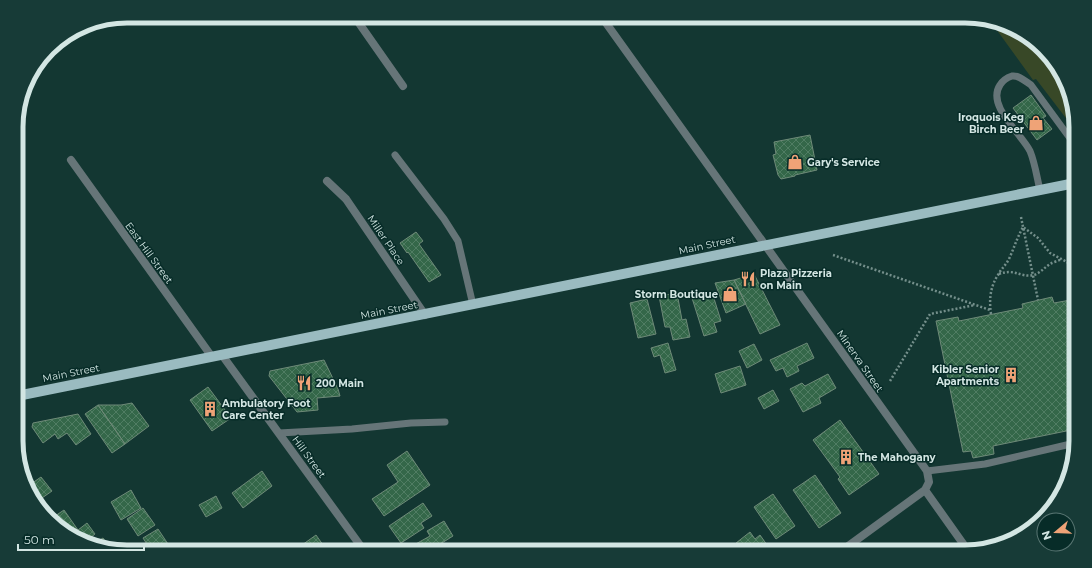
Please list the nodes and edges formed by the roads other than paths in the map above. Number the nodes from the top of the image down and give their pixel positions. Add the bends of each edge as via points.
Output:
1 (359, 23) edge
2 (606, 23) edge
3 (403, 86) dead end
4 (1069, 137) edge
5 (395, 155) dead end
6 (71, 160) dead end
7 (327, 180) dead end
8 (1069, 184) edge
9 (1040, 190) junction
10 (766, 245) junction
11 (474, 305) junction
12 (425, 315) junction
13 (222, 355) junction
14 (212, 357) junction
15 (23, 395) edge
16 (445, 422) dead end
17 (279, 433) junction
18 (1069, 444) edge
19 (927, 471) junction
20 (925, 490) junction
21 (360, 545) edge
22 (850, 545) edge
23 (964, 545) edge

1 - 3 street
2 - 10 street, Minerva Street
4 - 9 lane via 1030,85 1022,78 1013,76 1004,79 998,87 1000,108 1030,151
5 - 11 lane via 458,241
6 - 14 street, East Hill Street
7 - 12 street, Miller Place via 346,199
8 - 9 main road, Main Street
9 - 10 main road, Main Street
10 - 11 main road, Main Street
10 - 19 street, Minerva Street
11 - 12 main road, Main Street
12 - 13 main road, Main Street
13 - 14 main road, Main Street
13 - 17 street, Hill Street
14 - 15 main road, Main Street
16 - 17 lane
17 - 21 street, Hill Street
18 - 19 lane via 985,464
19 - 20 street via 929,482
20 - 22 street
20 - 23 street

